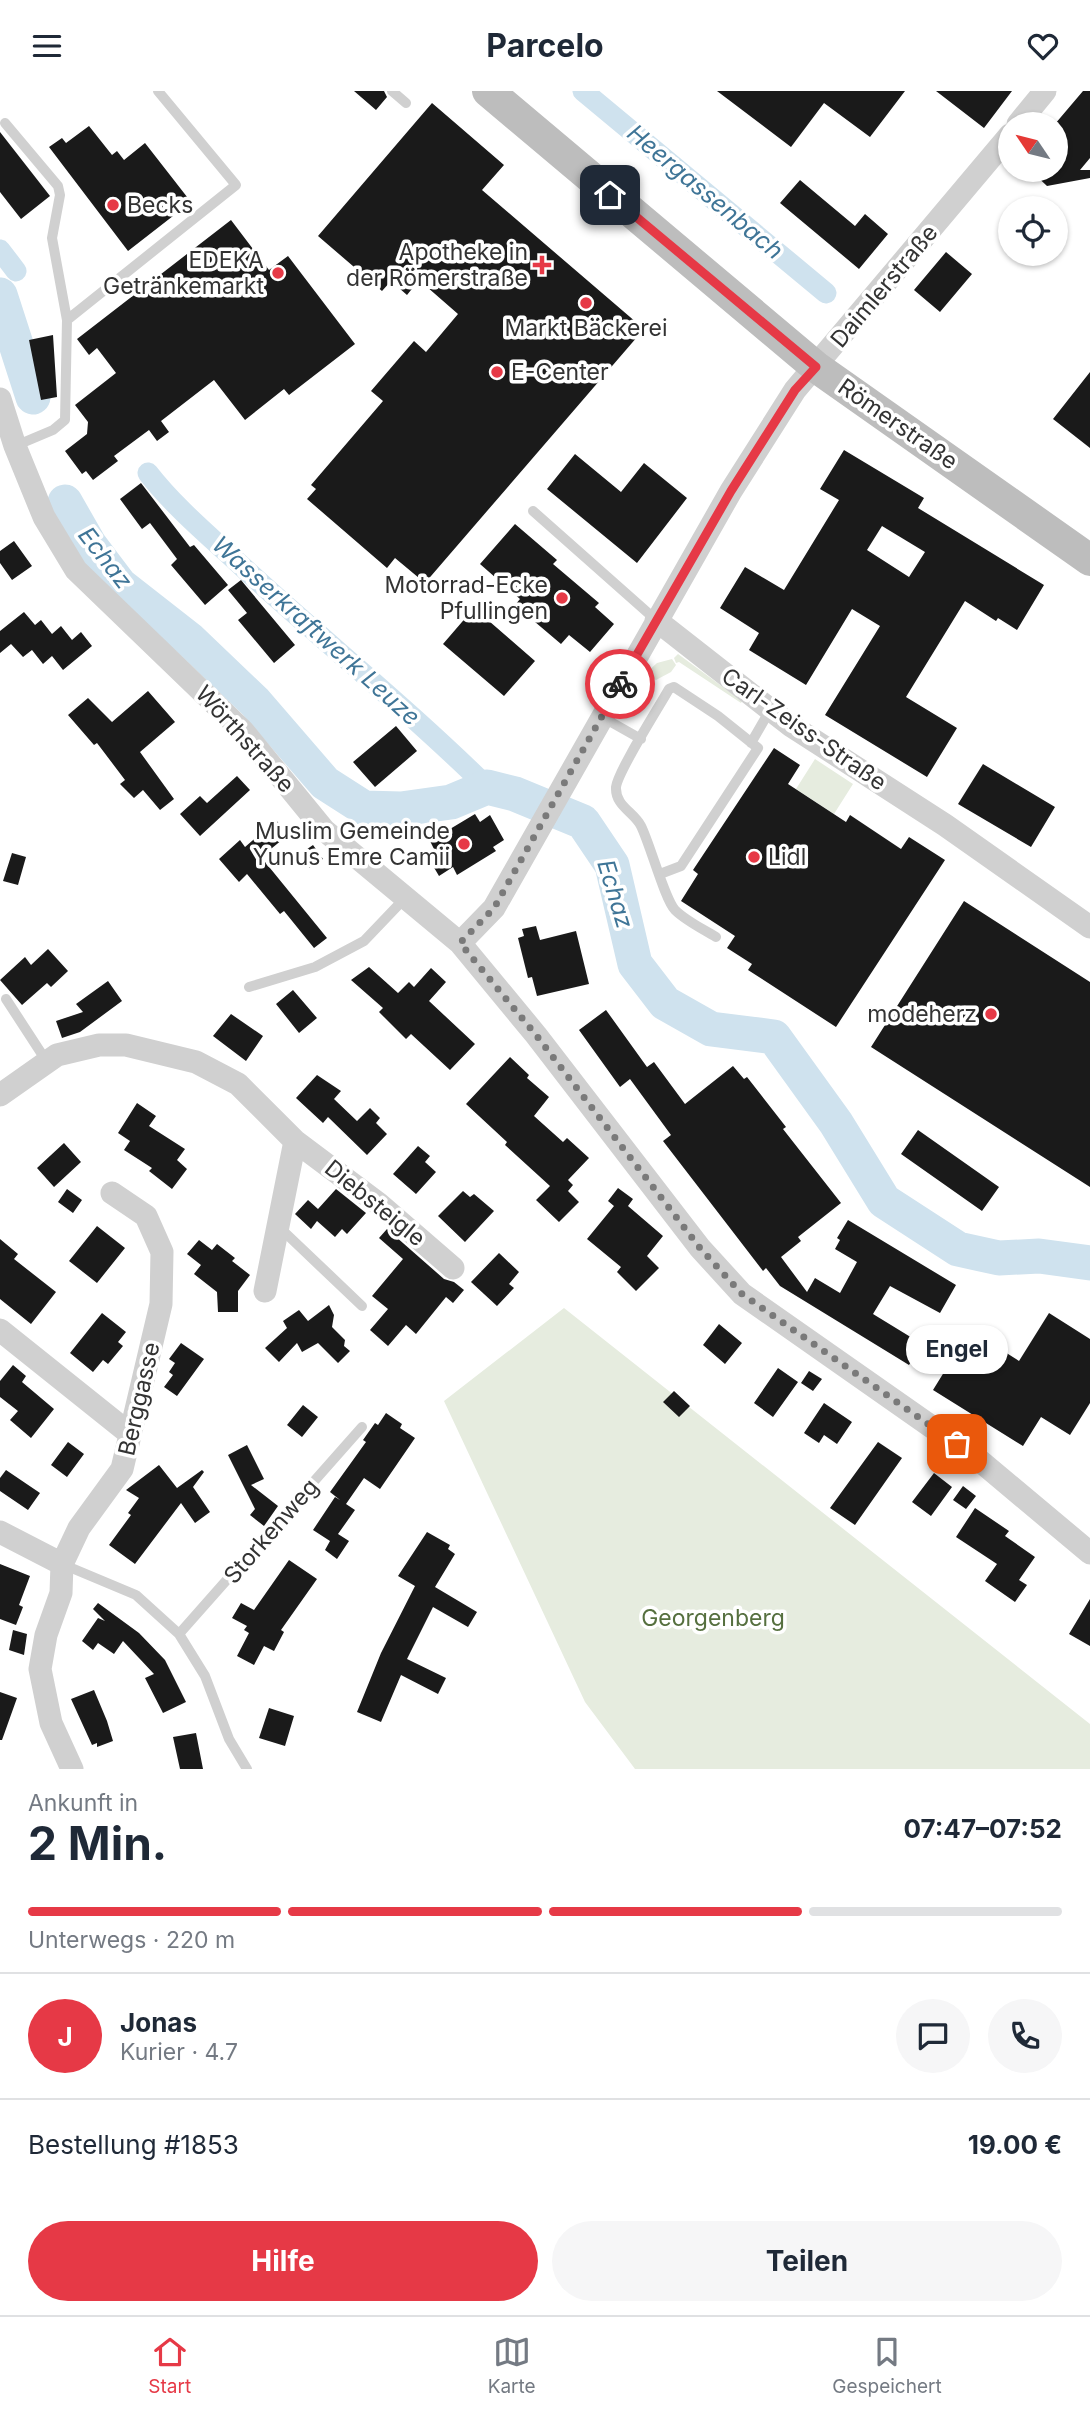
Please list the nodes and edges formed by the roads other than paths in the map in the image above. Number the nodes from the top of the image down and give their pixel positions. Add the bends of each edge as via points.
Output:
1 (158, 91) edge
2 (392, 91) edge
3 (488, 91) edge
4 (1045, 91) edge
5 (406, 103) dead end
6 (1028, 112) edge
7 (5, 123) dead end
8 (998, 149) edge
9 (67, 320) junction
10 (816, 367) junction
11 (0, 399) edge
12 (17, 445) junction
13 (533, 511) dead end
14 (1090, 560) edge
15 (656, 620) junction
16 (771, 710) junction
17 (601, 717) junction
18 (641, 739) junction
19 (751, 743) junction
20 (660, 874) junction
21 (406, 897) junction
22 (1090, 927) edge
23 (716, 937) dead end
24 (460, 943) junction
25 (249, 987) dead end
26 (6, 999) dead end
27 (47, 1062) junction
28 (0, 1095) edge
29 (295, 1141) junction
30 (112, 1193) dead end
31 (278, 1226) junction
32 (453, 1268) dead end
33 (265, 1291) dead end
34 (362, 1306) dead end
35 (0, 1330) edge
36 (362, 1427) dead end
37 (130, 1434) junction
38 (0, 1532) edge
39 (1090, 1553) edge
40 (62, 1564) junction
41 (179, 1635) junction
42 (72, 1769) edge
43 (247, 1769) edge

1 - 9 lane via 236,185
2 - 5 lane
3 - 10 main road, Römerstraße
4 - 6 street
7 - 9 lane via 58,186 51,238
8 - 10 street, Daimlerstraße
9 - 12 lane via 65,420 53,431
10 - 14 main road, Römerstraße
10 - 15 street, Daimlerstraße via 795,390 731,491
11 - 12 street, Wörthstraße
12 - 21 street, Wörthstraße via 44,517 76,570 243,731 324,830
13 - 15 lane, Carl-Zeiss-Straße
15 - 16 street, Carl-Zeiss-Straße
15 - 17 street, Daimlerstraße
16 - 19 lane
16 - 22 street, Carl-Zeiss-Straße
17 - 18 lane
17 - 24 street, Daimlerstraße via 494,908
18 - 19 lane via 674,687
18 - 20 lane via 620,776 617,794 643,829
19 - 20 lane via 758,748 681,866
20 - 23 lane via 674,909
21 - 24 street, Wörthstraße
21 - 25 lane via 364,941 315,967
24 - 39 street, Wörthstraße via 700,1248 742,1294 979,1459
26 - 27 lane
27 - 28 street, Diebsteigle
27 - 29 street, Diebsteigle via 57,1055 99,1045 126,1045 196,1062 238,1084
29 - 31 street, Diebsteigle
29 - 32 street, Diebsteigle via 379,1204
30 - 37 street, Berggasse via 146,1216 162,1252 161,1304
31 - 33 street, Diebsteigle
31 - 34 lane
35 - 37 street
36 - 41 lane, Storkenweg
37 - 40 street, Berggasse via 122,1469 79,1528
38 - 40 street
40 - 41 lane via 136,1595
40 - 42 street, Berggasse via 61,1593 40,1669 51,1723
41 - 43 lane via 205,1676 229,1739

